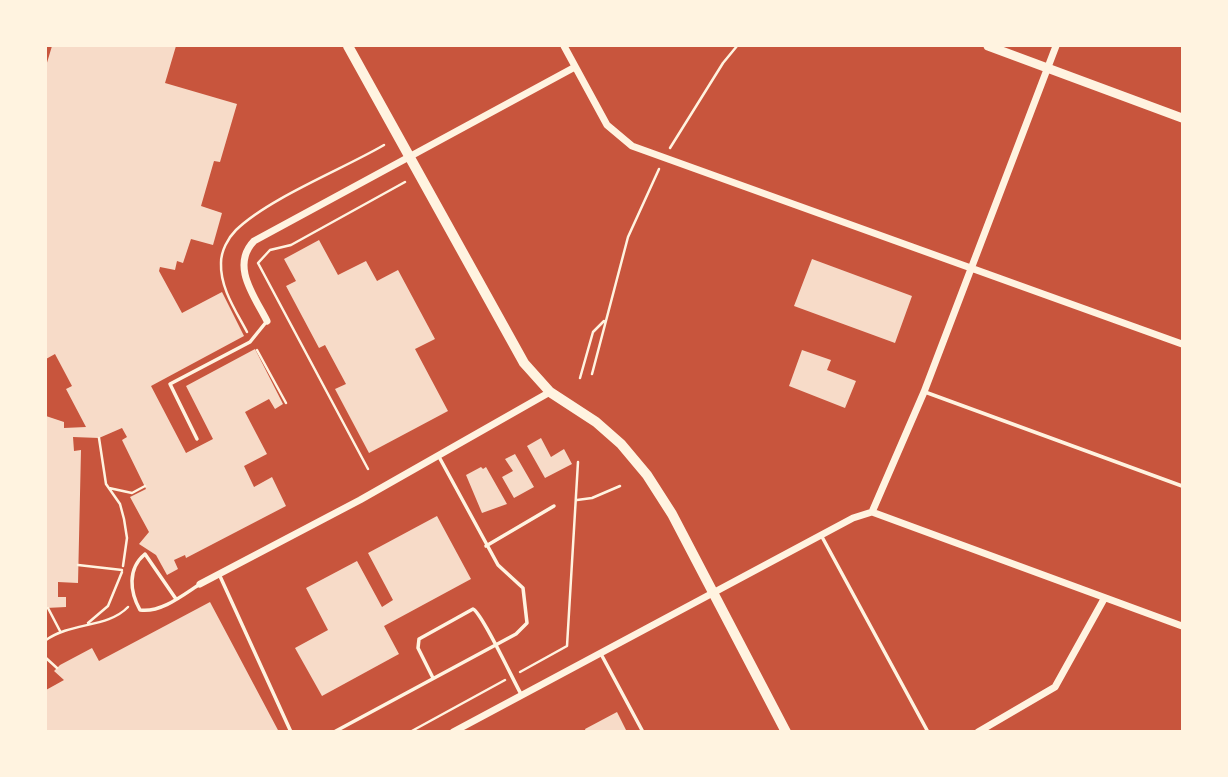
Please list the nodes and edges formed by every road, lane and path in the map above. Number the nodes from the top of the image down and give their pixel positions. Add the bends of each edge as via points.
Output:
1 (348, 46) edge
2 (564, 46) edge
3 (737, 46) edge
4 (988, 46) edge
5 (1056, 46) edge
6 (575, 67) junction
7 (1048, 68) junction
8 (1182, 118) edge
9 (384, 145) dead end
10 (669, 149) dead end
11 (411, 154) junction
12 (659, 169) dead end
13 (405, 182) dead end
14 (971, 269) junction
15 (606, 320) junction
16 (268, 321) joint
17 (252, 340) junction
18 (1182, 344) edge
19 (592, 374) dead end
20 (580, 378) dead end
21 (550, 392) junction
22 (923, 392) junction
23 (286, 403) dead end
24 (99, 438) dead end
25 (197, 439) dead end
26 (438, 455) junction
27 (578, 462) dead end
28 (368, 469) dead end
29 (145, 486) dead end
30 (620, 486) dead end
31 (1182, 486) edge
32 (109, 488) junction
33 (576, 500) junction
34 (554, 506) dead end
35 (872, 512) junction
36 (821, 535) junction
37 (486, 545) junction
38 (78, 565) dead end
39 (122, 570) junction
40 (219, 574) junction
41 (200, 584) joint
42 (713, 594) junction
43 (176, 599) junction
44 (1104, 599) junction
45 (135, 601) junction
46 (48, 608) dead end
47 (88, 623) junction
48 (1182, 626) edge
49 (61, 631) junction
50 (46, 640) edge
51 (494, 646) junction
52 (600, 652) junction
53 (46, 658) edge
54 (57, 668) dead end
55 (512, 677) junction
56 (433, 678) junction
57 (521, 694) junction
58 (291, 732) edge
59 (308, 732) edge
60 (323, 732) edge
61 (334, 732) edge
62 (410, 732) edge
63 (453, 732) edge
64 (643, 732) edge
65 (786, 732) edge
66 (928, 732) edge
67 (978, 732) edge

1 - 11 main road
2 - 6 street
3 - 10 path
4 - 7 street
5 - 7 street
6 - 11 street
6 - 14 street via 607,125 632,146
7 - 8 street
7 - 14 street
9 - 17 path via 252,217 232,234 221,260 223,281
11 - 16 street via 259,238 243,258 245,276
11 - 21 main road via 524,363
12 - 15 path via 628,237
13 - 28 path via 291,245 270,250 258,263
14 - 18 street
14 - 22 street
15 - 19 path
15 - 20 path via 593,332
16 - 17 lane
17 - 23 path
17 - 25 lane via 170,384
21 - 26 street
21 - 42 main road via 596,422 634,457 660,493
22 - 31 lane
22 - 35 street
24 - 32 path via 100,461
26 - 37 lane
26 - 40 street
27 - 33 path
29 - 32 path via 132,493
30 - 33 path
32 - 39 path via 124,519 127,538
33 - 55 path via 567,646
34 - 37 lane
35 - 36 street
35 - 44 street
36 - 42 street
36 - 66 lane
37 - 51 lane via 525,594 525,627
38 - 39 path
39 - 47 path via 108,606
40 - 41 street
40 - 58 lane
41 - 43 lane
42 - 52 street
42 - 65 main road
43 - 45 lane via 145,611
43 - 45 lane via 145,554 134,565
44 - 48 street
44 - 67 street via 1055,687
45 - 47 path via 114,618
46 - 49 path
47 - 49 path
49 - 50 path
51 - 55 lane
51 - 56 lane
51 - 56 lane via 479,612 470,610 419,639 418,648
52 - 57 street
52 - 64 lane
53 - 54 path
55 - 57 lane
55 - 62 path
56 - 61 lane
57 - 63 street
59 - 60 lane

